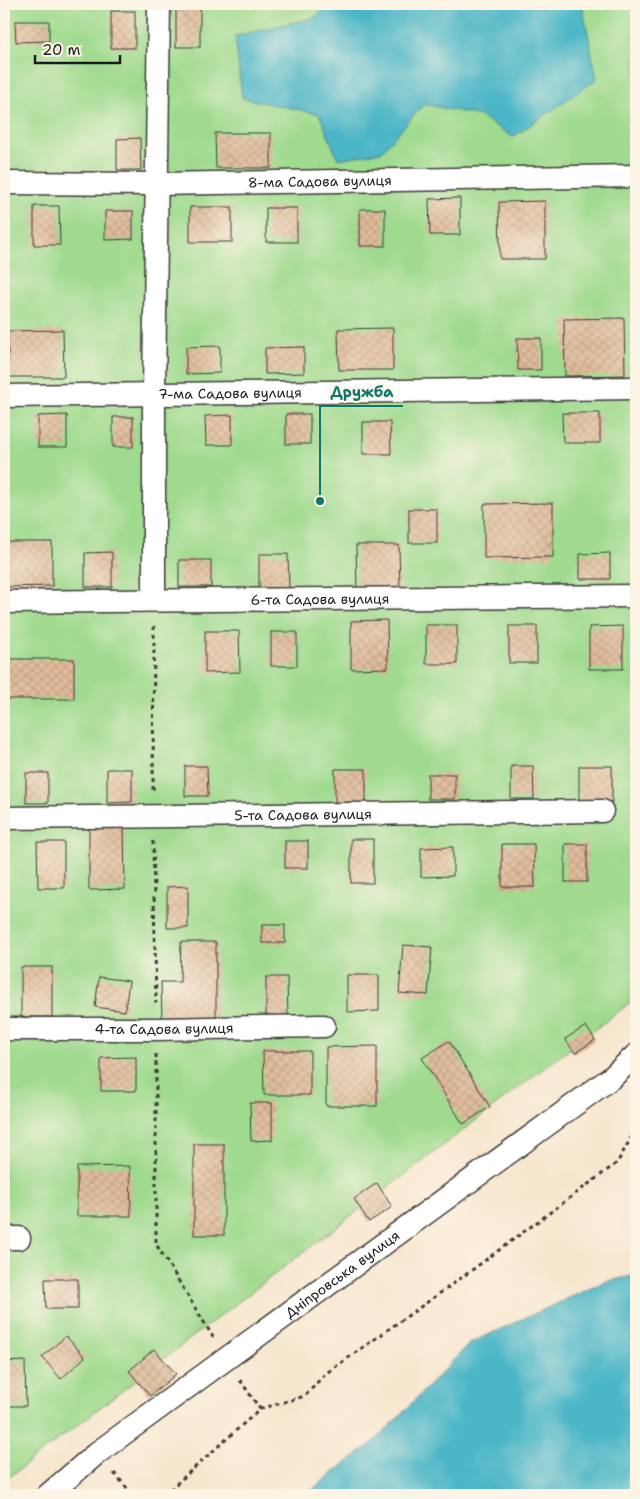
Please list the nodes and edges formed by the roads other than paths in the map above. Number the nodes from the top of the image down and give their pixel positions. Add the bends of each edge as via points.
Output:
1 (159, 4) edge
2 (636, 176) edge
3 (4, 183) edge
4 (156, 184) junction
5 (636, 388) edge
6 (154, 395) junction
7 (4, 396) edge
8 (636, 596) edge
9 (154, 600) junction
10 (4, 602) edge
11 (602, 810) dead end
12 (4, 818) edge
13 (324, 1026) dead end
14 (4, 1029) edge
15 (636, 1056) edge
16 (48, 1495) edge

1 - 4 street
2 - 4 street, 8-ма Садова вулиця
3 - 4 street, 8-ма Садова вулиця
4 - 6 street
5 - 6 street, 7-ма Садова вулиця
6 - 7 street, 7-ма Садова вулиця
6 - 9 street
8 - 9 street, 6-та Садова вулиця
9 - 10 street, 6-та Садова вулиця
11 - 12 street, 5-та Садова вулиця
13 - 14 street, 4-та Садова вулиця
15 - 16 street, Дніпровська вулиця via 611,1078 97,1453

